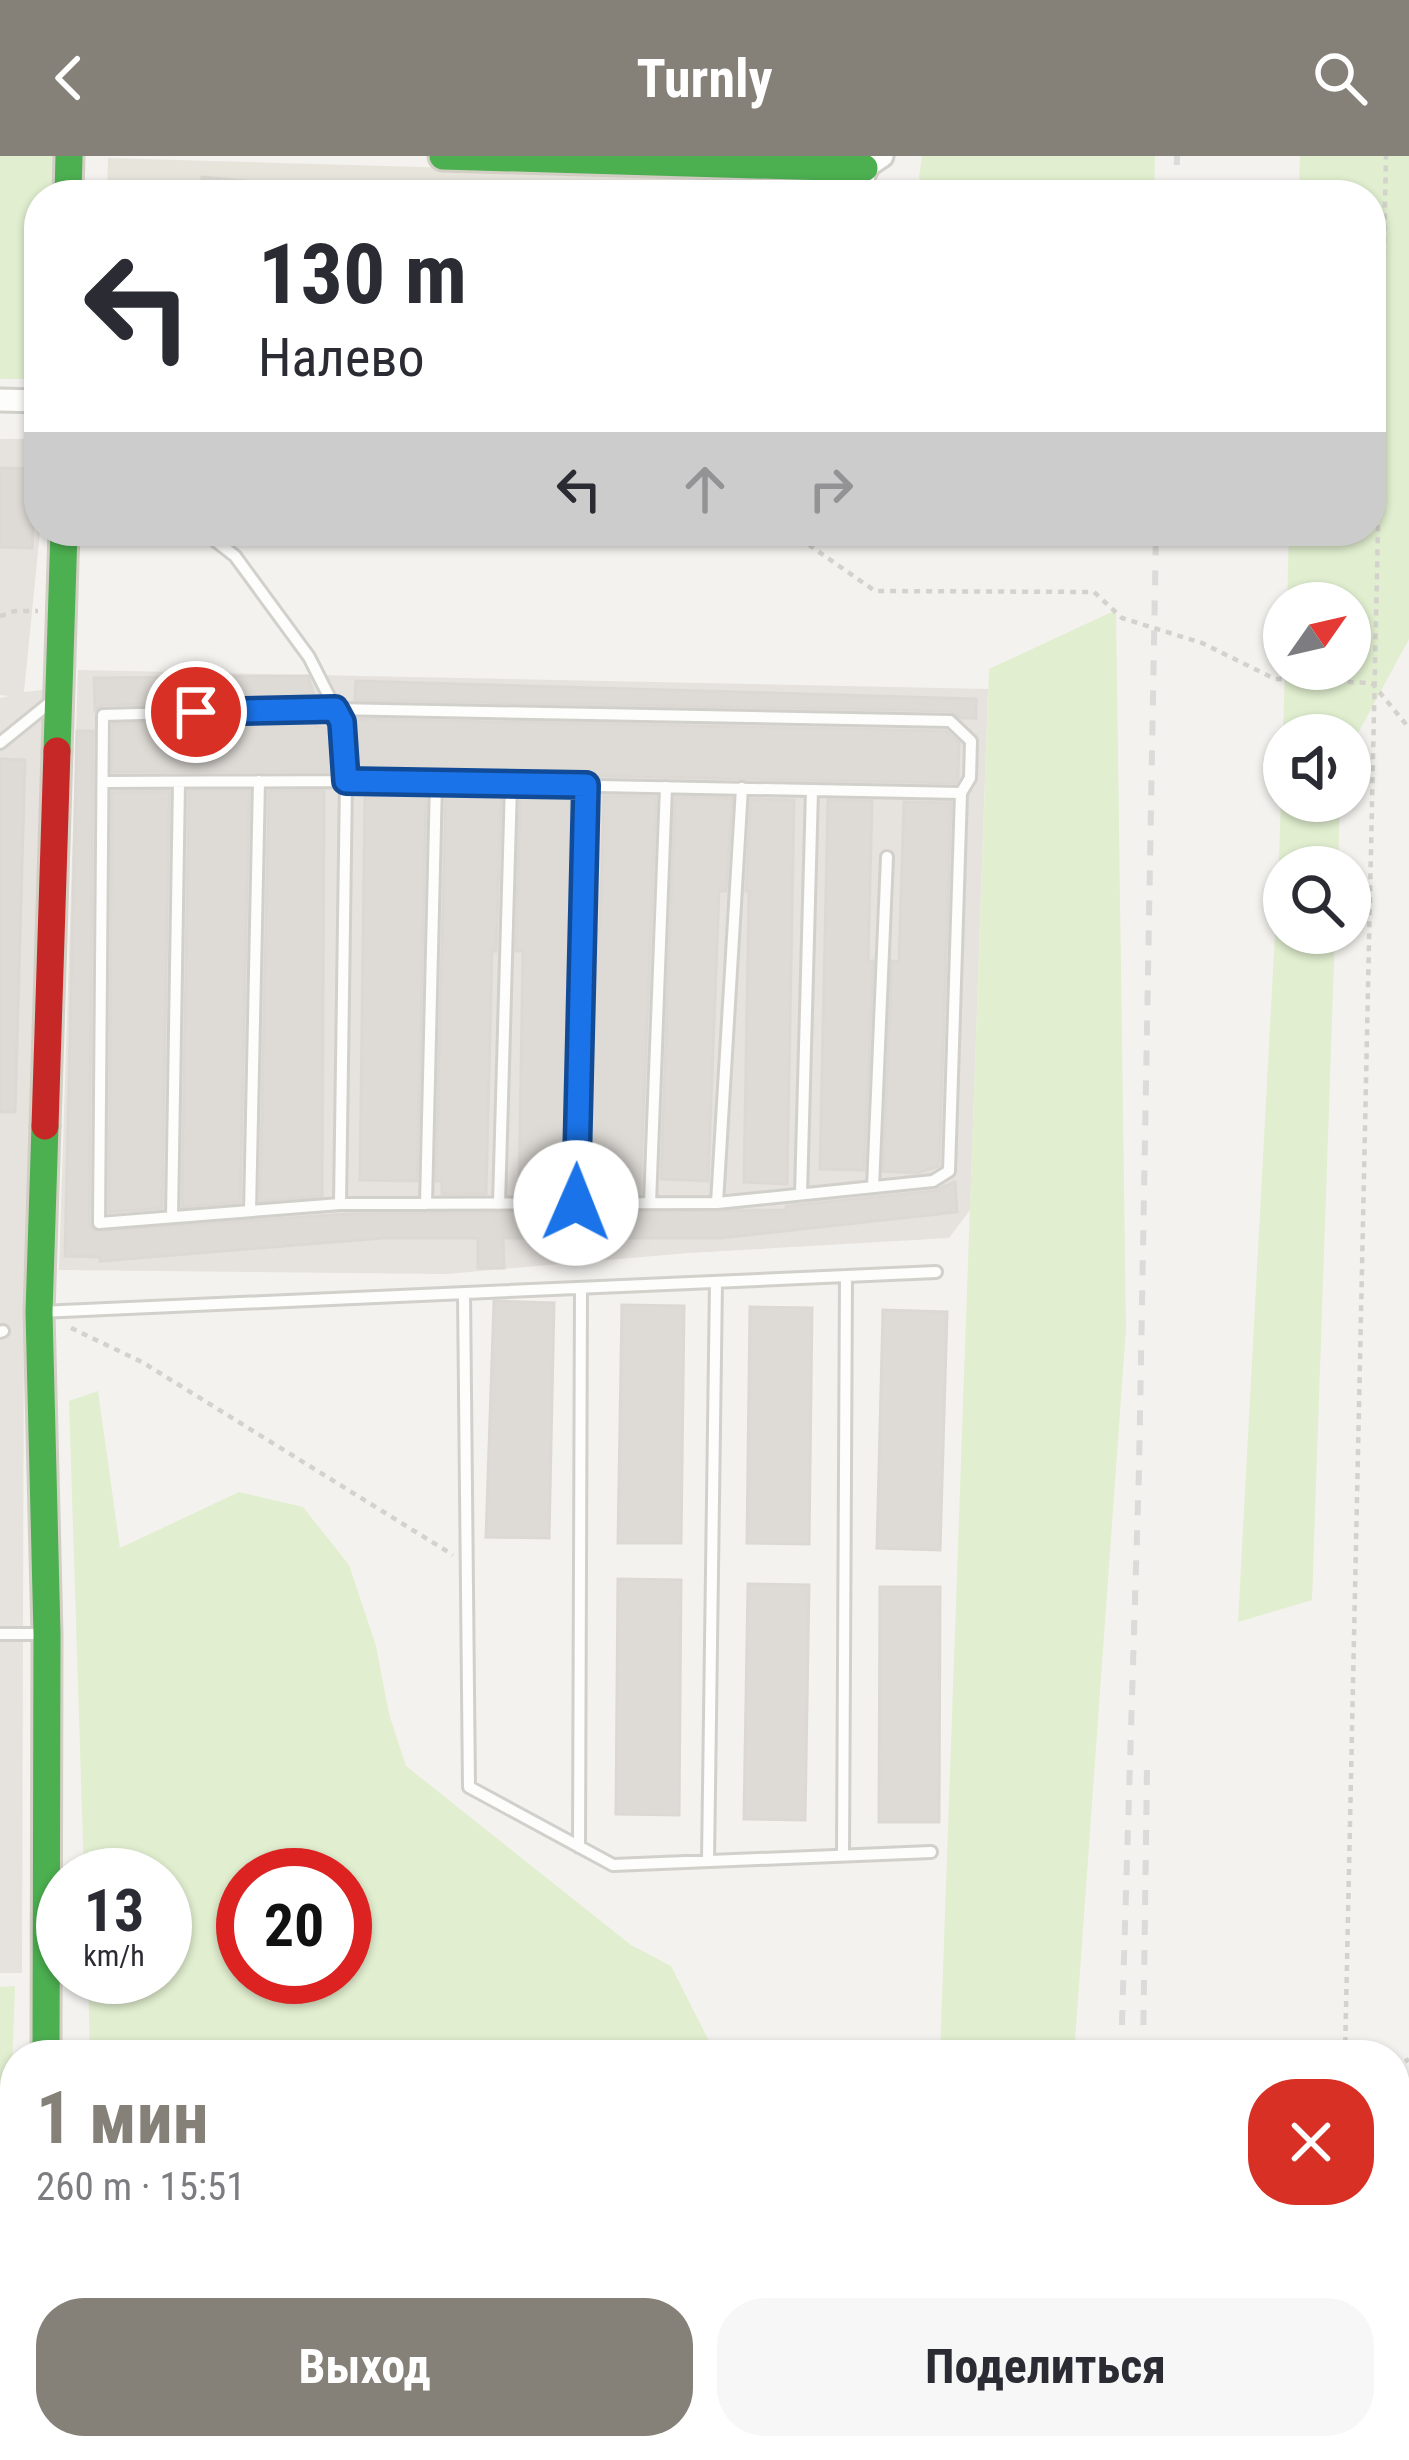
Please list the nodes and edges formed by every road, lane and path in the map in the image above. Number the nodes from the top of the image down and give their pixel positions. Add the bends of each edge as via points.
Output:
1 (443, 156) edge
2 (870, 173) edge
3 (64, 546) edge
4 (222, 546) edge
5 (810, 546) edge
6 (1376, 546) edge
7 (62, 612) junction
8 (0, 616) edge
9 (1372, 683) junction
10 (59, 695) junction
11 (335, 709) junction
12 (1409, 728) edge
13 (4, 737) edge
14 (259, 781) junction
15 (346, 781) junction
16 (103, 782) junction
17 (178, 782) junction
18 (436, 782) junction
19 (511, 784) junction
20 (586, 785) junction
21 (666, 787) junction
22 (742, 788) junction
23 (812, 790) junction
24 (961, 793) junction
25 (887, 857) dead end
26 (873, 1187) junction
27 (801, 1194) junction
28 (576, 1203) junction
29 (650, 1203) junction
30 (717, 1203) junction
31 (340, 1204) junction
32 (426, 1204) junction
33 (499, 1204) junction
34 (250, 1211) junction
35 (172, 1217) junction
36 (936, 1272) dead end
37 (846, 1276) junction
38 (716, 1282) junction
39 (581, 1288) junction
40 (464, 1293) junction
41 (39, 1312) junction
42 (464, 1562) junction
43 (0, 1634) edge
44 (47, 1634) junction
45 (579, 1847) junction
46 (931, 1852) dead end
47 (843, 1855) junction
48 (708, 1861) junction
49 (46, 2040) edge
50 (1345, 2040) edge

1 - 2 street
3 - 7 street
4 - 11 lane via 309,657
5 - 9 path via 875,591 1094,592 1122,618 1202,643 1275,679
6 - 9 path
7 - 8 path
7 - 10 street
9 - 12 path
9 - 50 path
10 - 13 lane
10 - 41 street
11 - 15 lane
11 - 16 lane via 103,715
11 - 24 lane via 950,721 971,741 970,778
14 - 15 lane
14 - 17 lane
14 - 34 lane
15 - 18 lane
15 - 31 lane
16 - 17 lane
16 - 35 lane via 99,1223
17 - 35 lane
18 - 19 lane
18 - 32 lane
19 - 20 lane
19 - 33 lane
20 - 21 lane
20 - 28 lane
21 - 22 lane
21 - 29 lane
22 - 23 lane
22 - 30 lane
23 - 24 lane
23 - 27 lane
24 - 26 lane via 949,1171 933,1181
25 - 26 lane
26 - 27 lane
27 - 30 lane
28 - 29 lane
28 - 33 lane
29 - 30 lane
31 - 32 lane
31 - 34 lane
32 - 33 lane
34 - 35 lane
36 - 37 lane
37 - 38 lane
37 - 47 lane
38 - 39 lane
38 - 48 lane
39 - 40 lane
39 - 45 lane
40 - 41 lane
40 - 42 lane
41 - 42 path via 142,1362
41 - 44 street
42 - 45 lane via 469,1787
43 - 44 lane
44 - 49 street
45 - 48 lane via 613,1865
46 - 47 lane
47 - 48 lane

